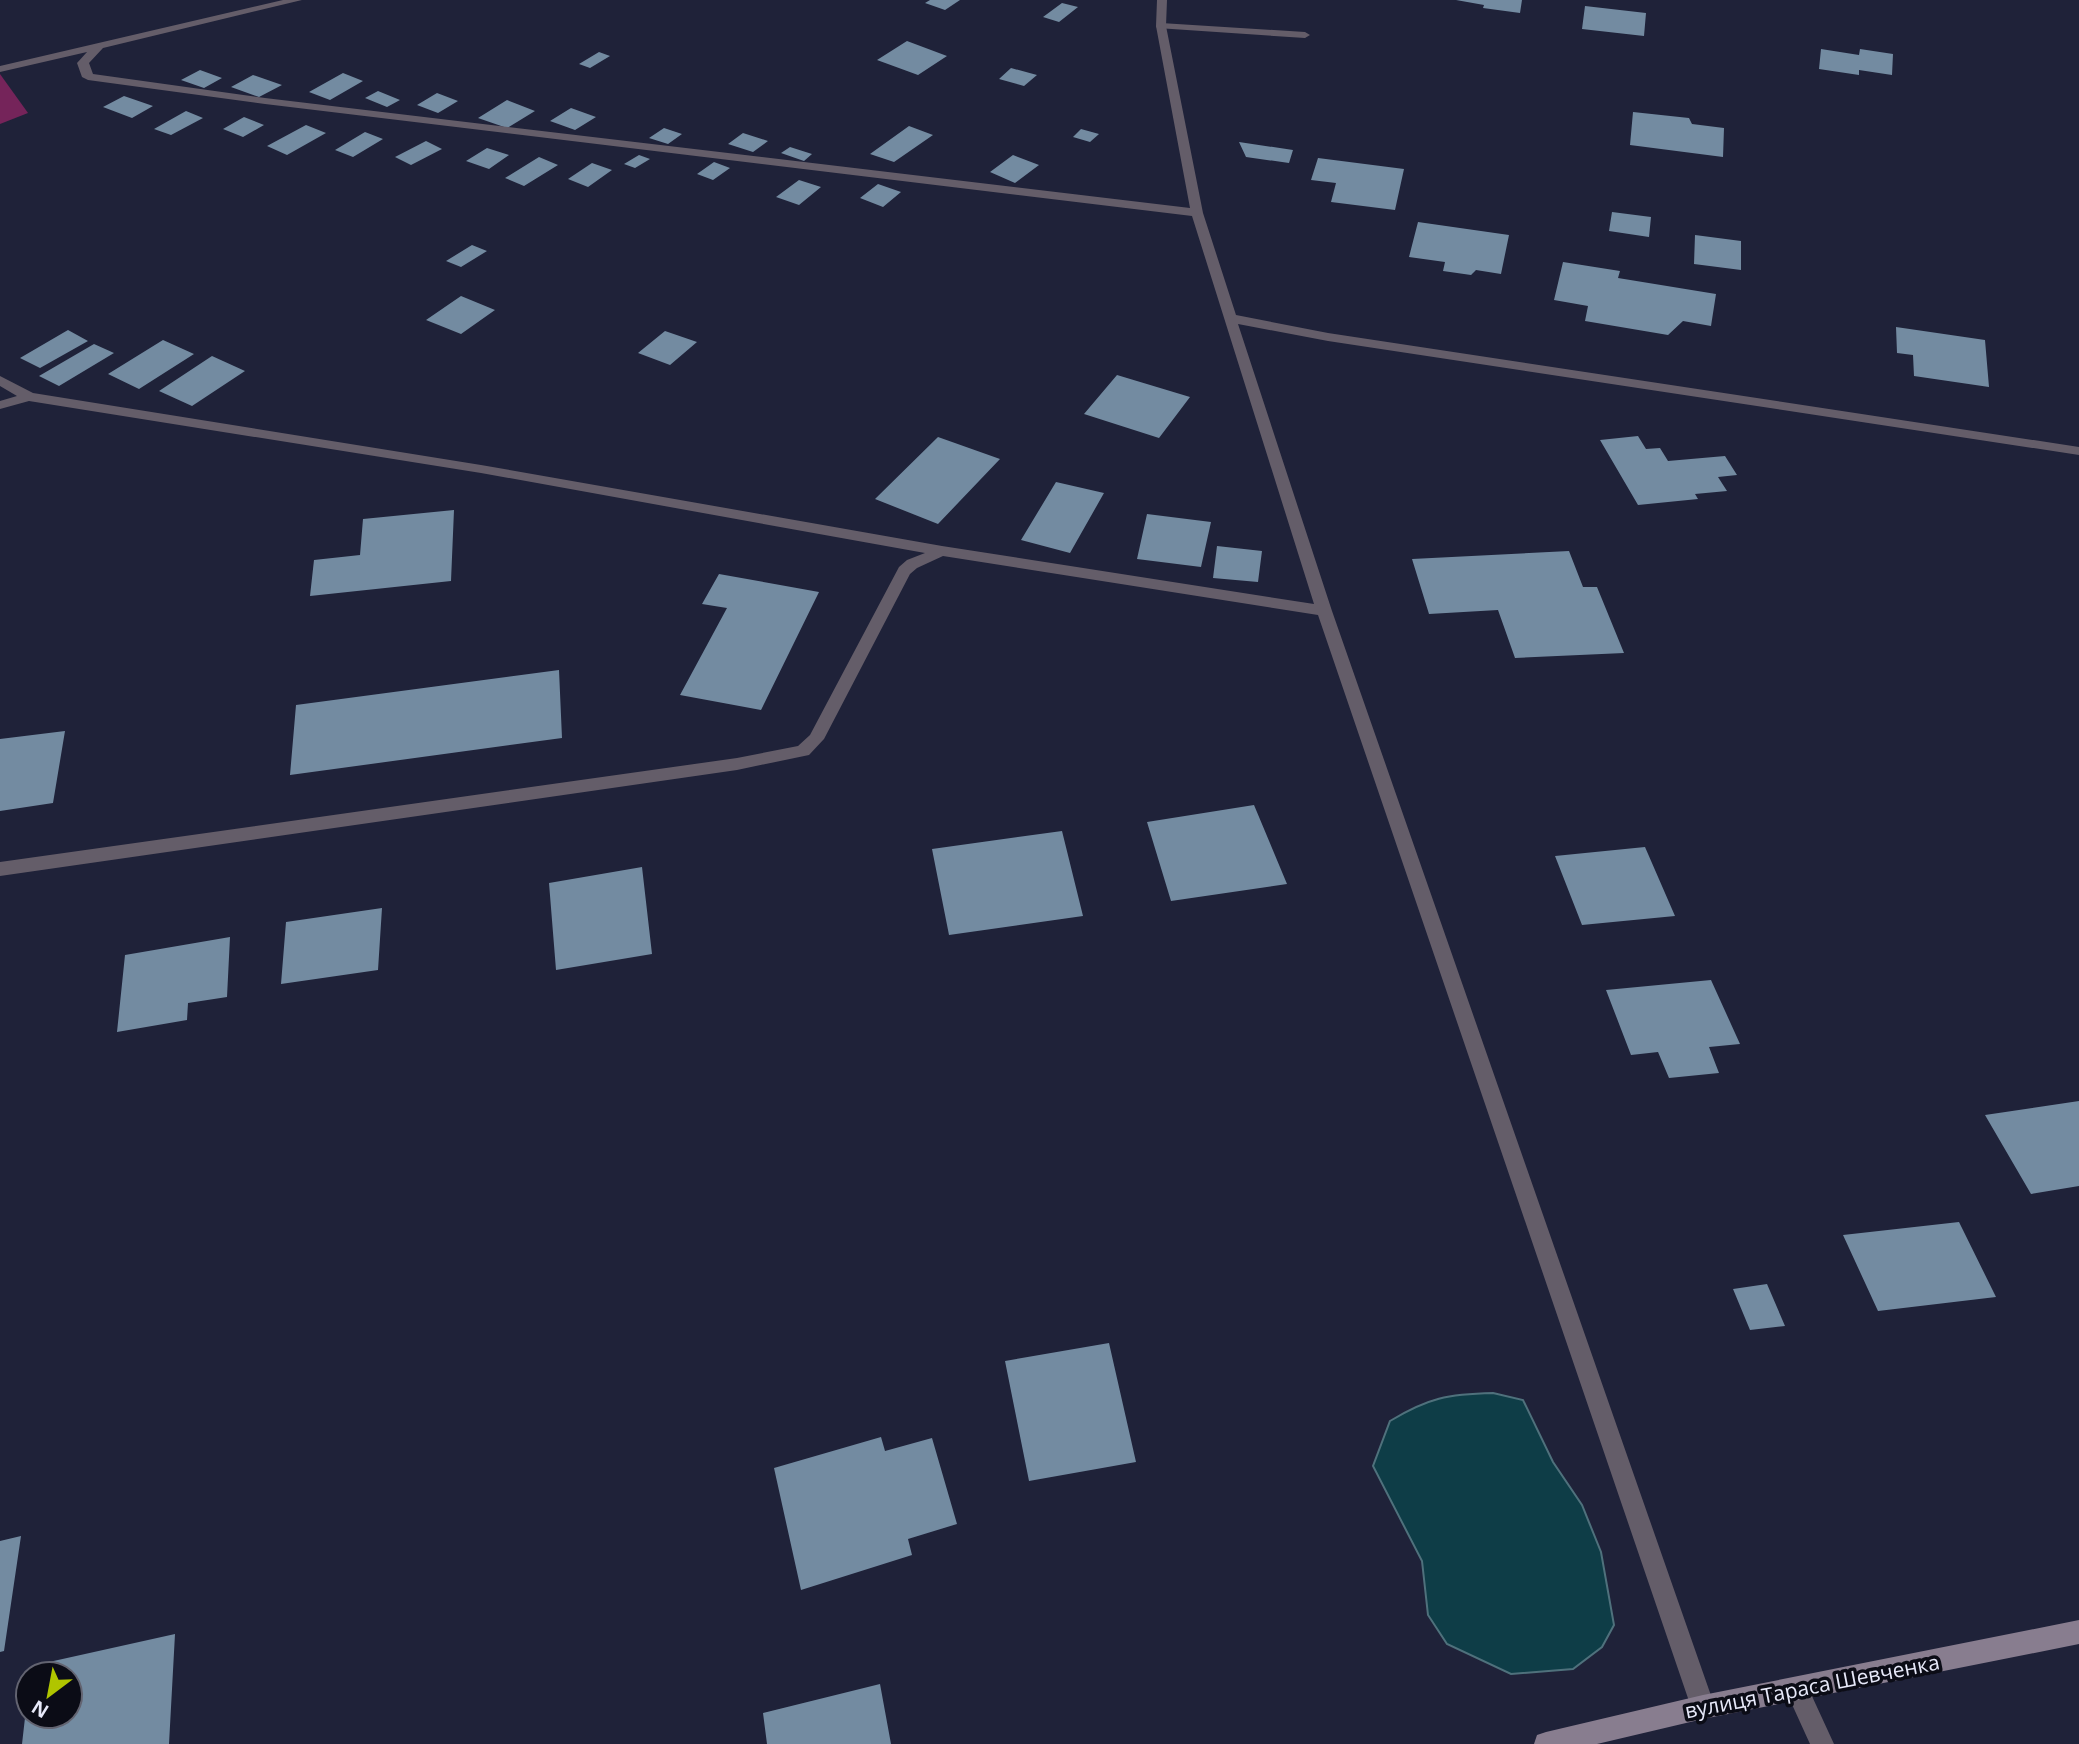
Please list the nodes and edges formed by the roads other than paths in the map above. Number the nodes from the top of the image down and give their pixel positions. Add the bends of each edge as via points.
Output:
1 (298, 0) edge
2 (1162, 0) edge
3 (1161, 26) junction
4 (1305, 35) dead end
5 (99, 46) junction
6 (0, 69) edge
7 (1197, 213) junction
8 (1230, 318) junction
9 (0, 380) edge
10 (29, 397) junction
11 (0, 405) edge
12 (2079, 451) edge
13 (942, 551) junction
14 (1324, 611) junction
15 (0, 869) edge
16 (2079, 1632) edge
17 (1797, 1689) junction
18 (1703, 1707) junction
19 (1546, 1744) edge
20 (1822, 1744) edge

1 - 5 street
2 - 3 street
3 - 4 street
3 - 7 street
5 - 6 street
5 - 7 street via 83,63 88,77
7 - 8 street
8 - 12 street via 1328,337
8 - 14 street
9 - 10 street
10 - 11 street
10 - 13 street via 481,469
13 - 14 street
13 - 15 street via 904,570 816,740 803,751
14 - 18 street
16 - 17 street, вулиця Тараса Шевченка
17 - 18 street, вулиця Тараса Шевченка
17 - 20 street
18 - 19 street, вулиця Тараса Шевченка

